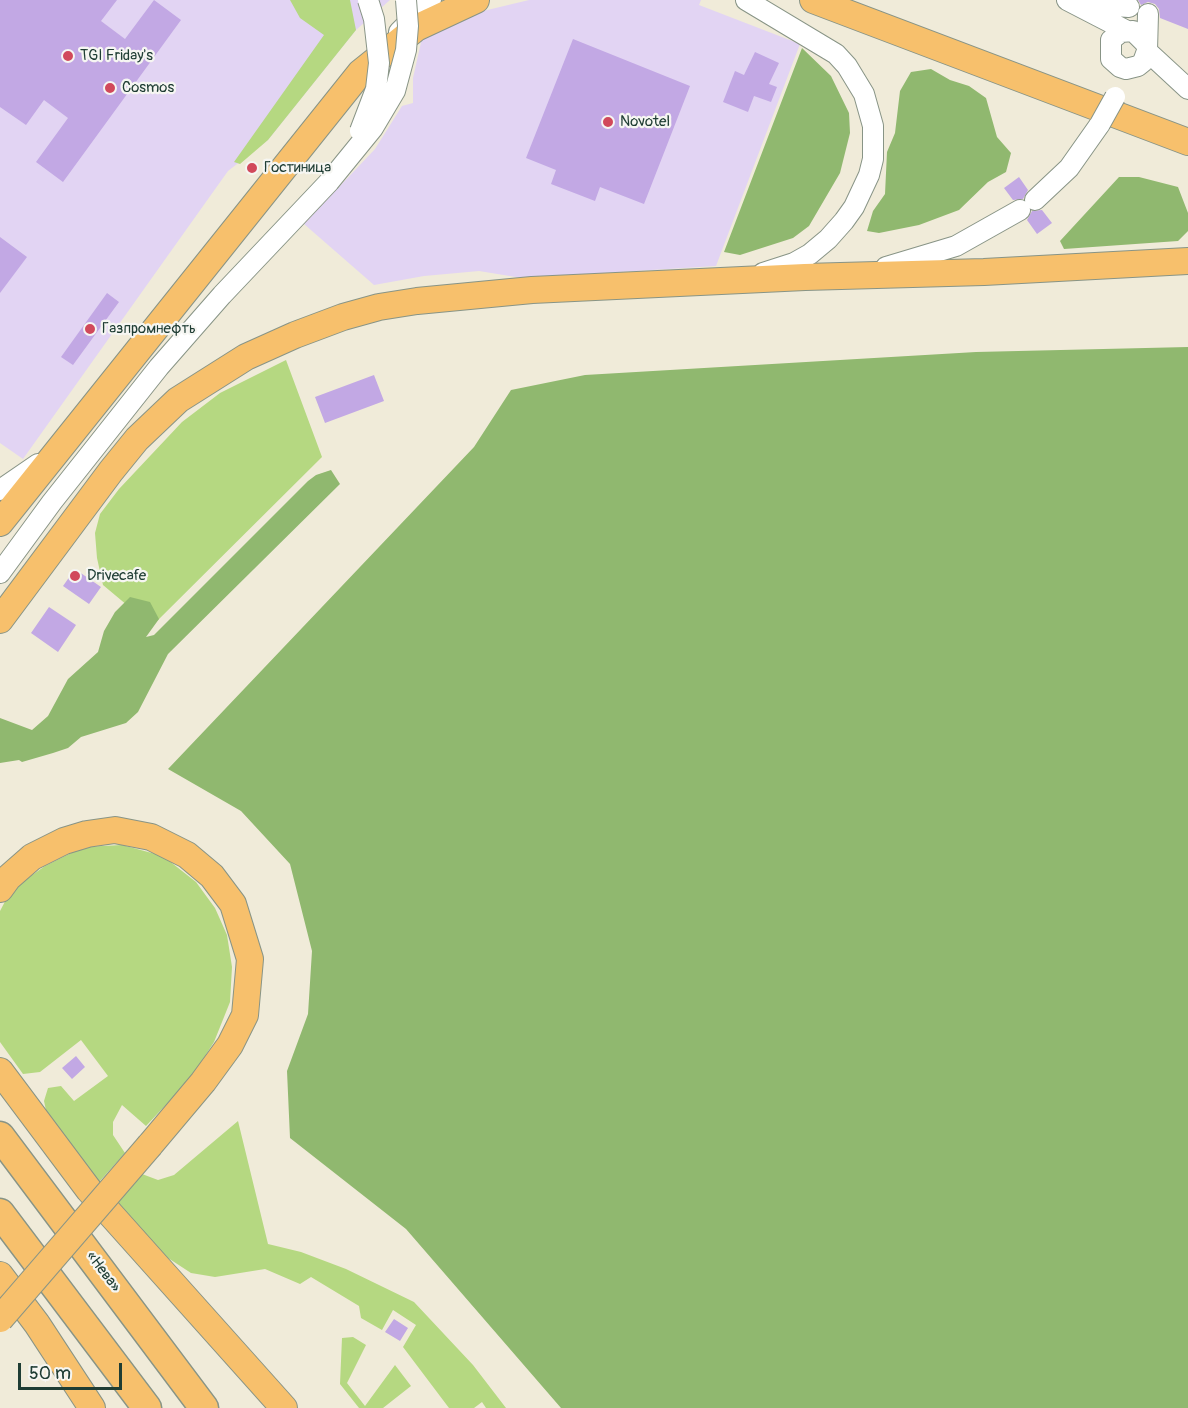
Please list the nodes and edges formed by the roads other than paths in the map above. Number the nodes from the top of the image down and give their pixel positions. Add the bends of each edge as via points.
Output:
1 (368, 0) edge
2 (406, 0) edge
3 (431, 0) edge
4 (476, 0) edge
5 (746, 0) edge
6 (813, 0) edge
7 (1067, 0) edge
8 (1098, 0) edge
9 (1129, 7) dead end
10 (1148, 14) dead end
11 (1127, 31) junction
12 (1147, 47) junction
13 (1132, 69) junction
14 (360, 73) junction
15 (1188, 89) edge
16 (1188, 142) edge
17 (329, 182) junction
18 (1188, 261) edge
19 (830, 277) junction
20 (743, 280) junction
21 (57, 450) junction
22 (0, 490) edge
23 (0, 523) edge
24 (0, 573) edge
25 (0, 620) edge
26 (0, 889) edge
27 (0, 1071) edge
28 (0, 1136) edge
29 (0, 1213) edge
30 (0, 1275) edge
31 (0, 1319) edge
32 (92, 1408) edge
33 (147, 1408) edge
34 (204, 1408) edge
35 (285, 1408) edge

1 - 17 street, bridge via 377,39 376,89 353,145
2 - 17 street, bridge via 406,50 395,91 368,136
3 - 14 street
4 - 14 main road via 416,28
5 - 20 street via 822,44 847,66 867,102 874,142 873,159 862,190 849,214 828,239 794,263
6 - 16 main road
7 - 11 street
8 - 9 street
10 - 12 street
11 - 12 street via 1139,34
11 - 13 street via 1115,35 1109,52 1120,67
12 - 13 street via 1143,62
12 - 15 street
13 - 19 street, bridge via 1070,168 1028,205 947,250
14 - 21 main road
17 - 24 street via 187,334
18 - 19 main road
19 - 20 main road
20 - 25 main road via 532,290 417,301 343,317 265,348 199,384 156,419 111,471
21 - 22 street
21 - 23 main road
26 - 31 main road, bridge via 32,858 64,841 115,830 151,837 187,855 212,876 233,904 250,959 245,1015 230,1045 203,1083
27 - 35 main road via 89,1190
28 - 34 highway, «Нева»
29 - 33 highway
30 - 32 main road

